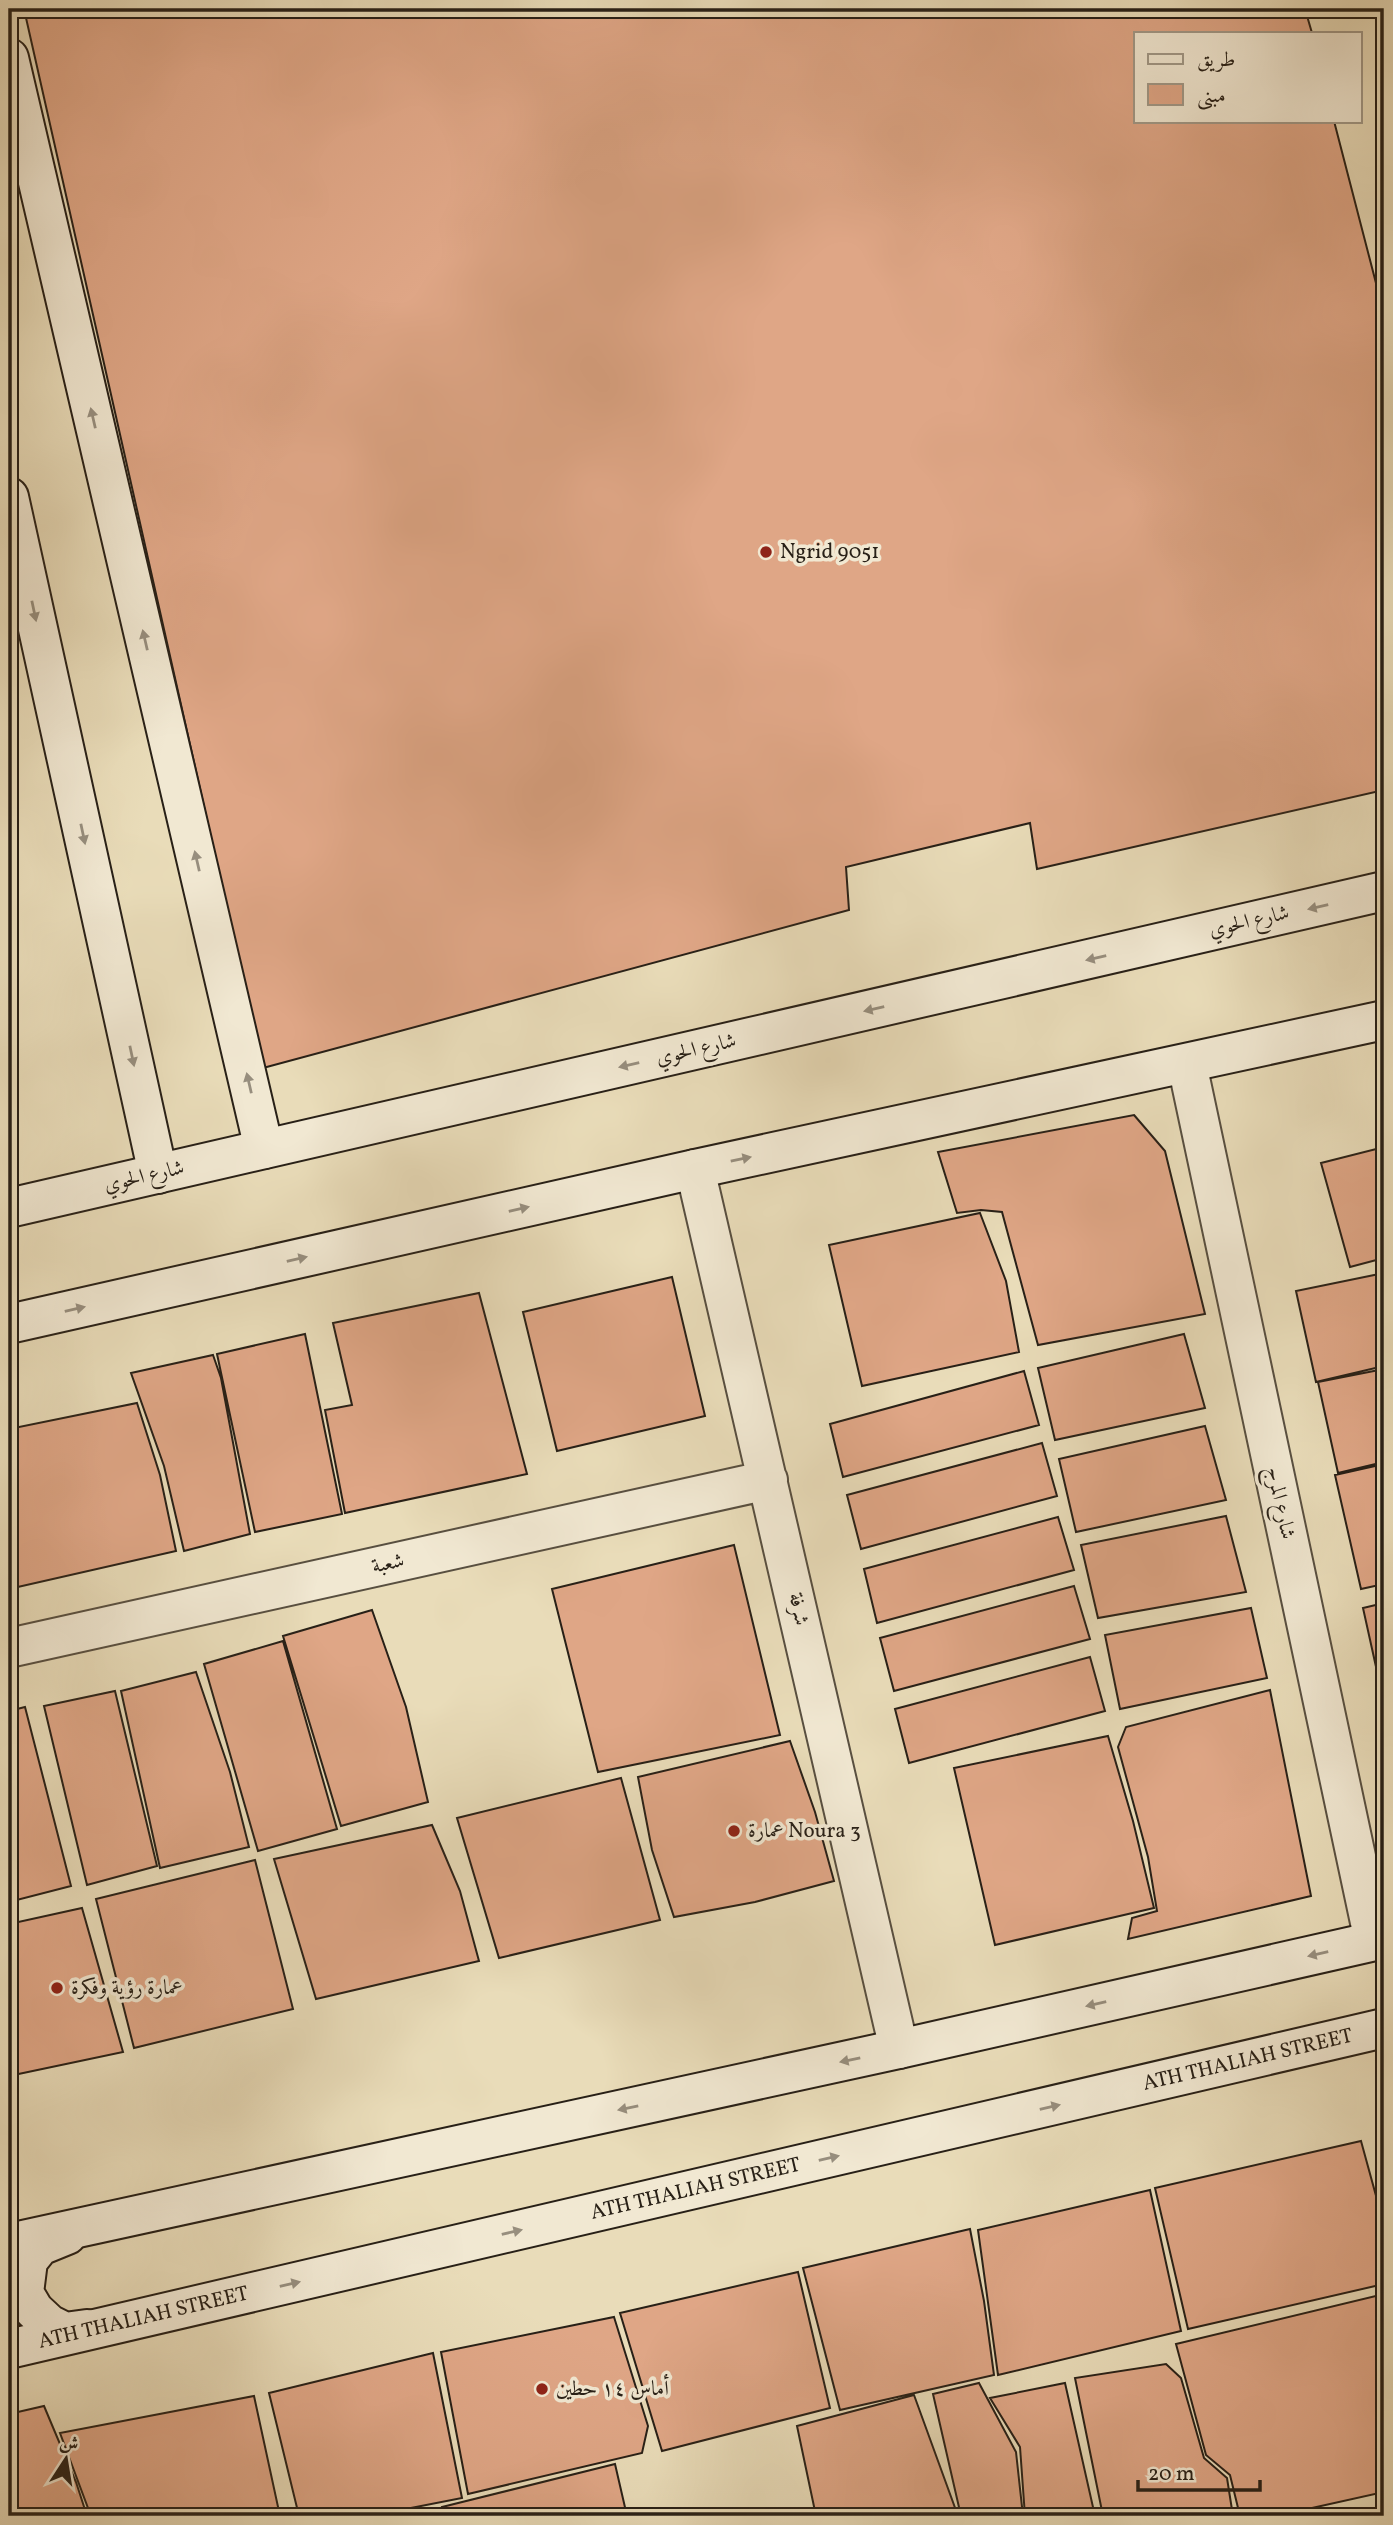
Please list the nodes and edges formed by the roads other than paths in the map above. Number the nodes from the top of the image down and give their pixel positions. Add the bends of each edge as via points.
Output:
1 (9, 58) edge
2 (9, 497) edge
3 (1384, 891) edge
4 (1384, 1020) edge
5 (1186, 1065) junction
6 (264, 1149) junction
7 (695, 1169) junction
8 (158, 1174) junction
9 (9, 1208) edge
10 (9, 1324) edge
11 (768, 1480) junction
12 (9, 1648) edge
13 (1379, 1940) edge
14 (1383, 2034) edge
15 (899, 2049) junction
16 (101, 2222) junction
17 (9, 2243) edge
18 (127, 2322) junction
19 (9, 2349) edge

6 -> 1 street
2 -> 8 street
3 -> 6 street, شارع الحوي
4 - 5 street
7 -> 5 street
5 - 13 street, شارع المرج
6 - 8 street, شارع الحوي
10 -> 7 street
7 - 11 street, شرفة
8 - 9 street, شارع الحوي
11 - 12 street, شعبة
11 - 15 street, شرفة
13 -> 15 street
18 -> 14 street, ATH THALIAH STREET
15 -> 16 street
16 - 17 street
16 - 18 street via 40,2246 28,2261 24,2292 34,2310 65,2333
18 - 19 street, ATH THALIAH STREET

